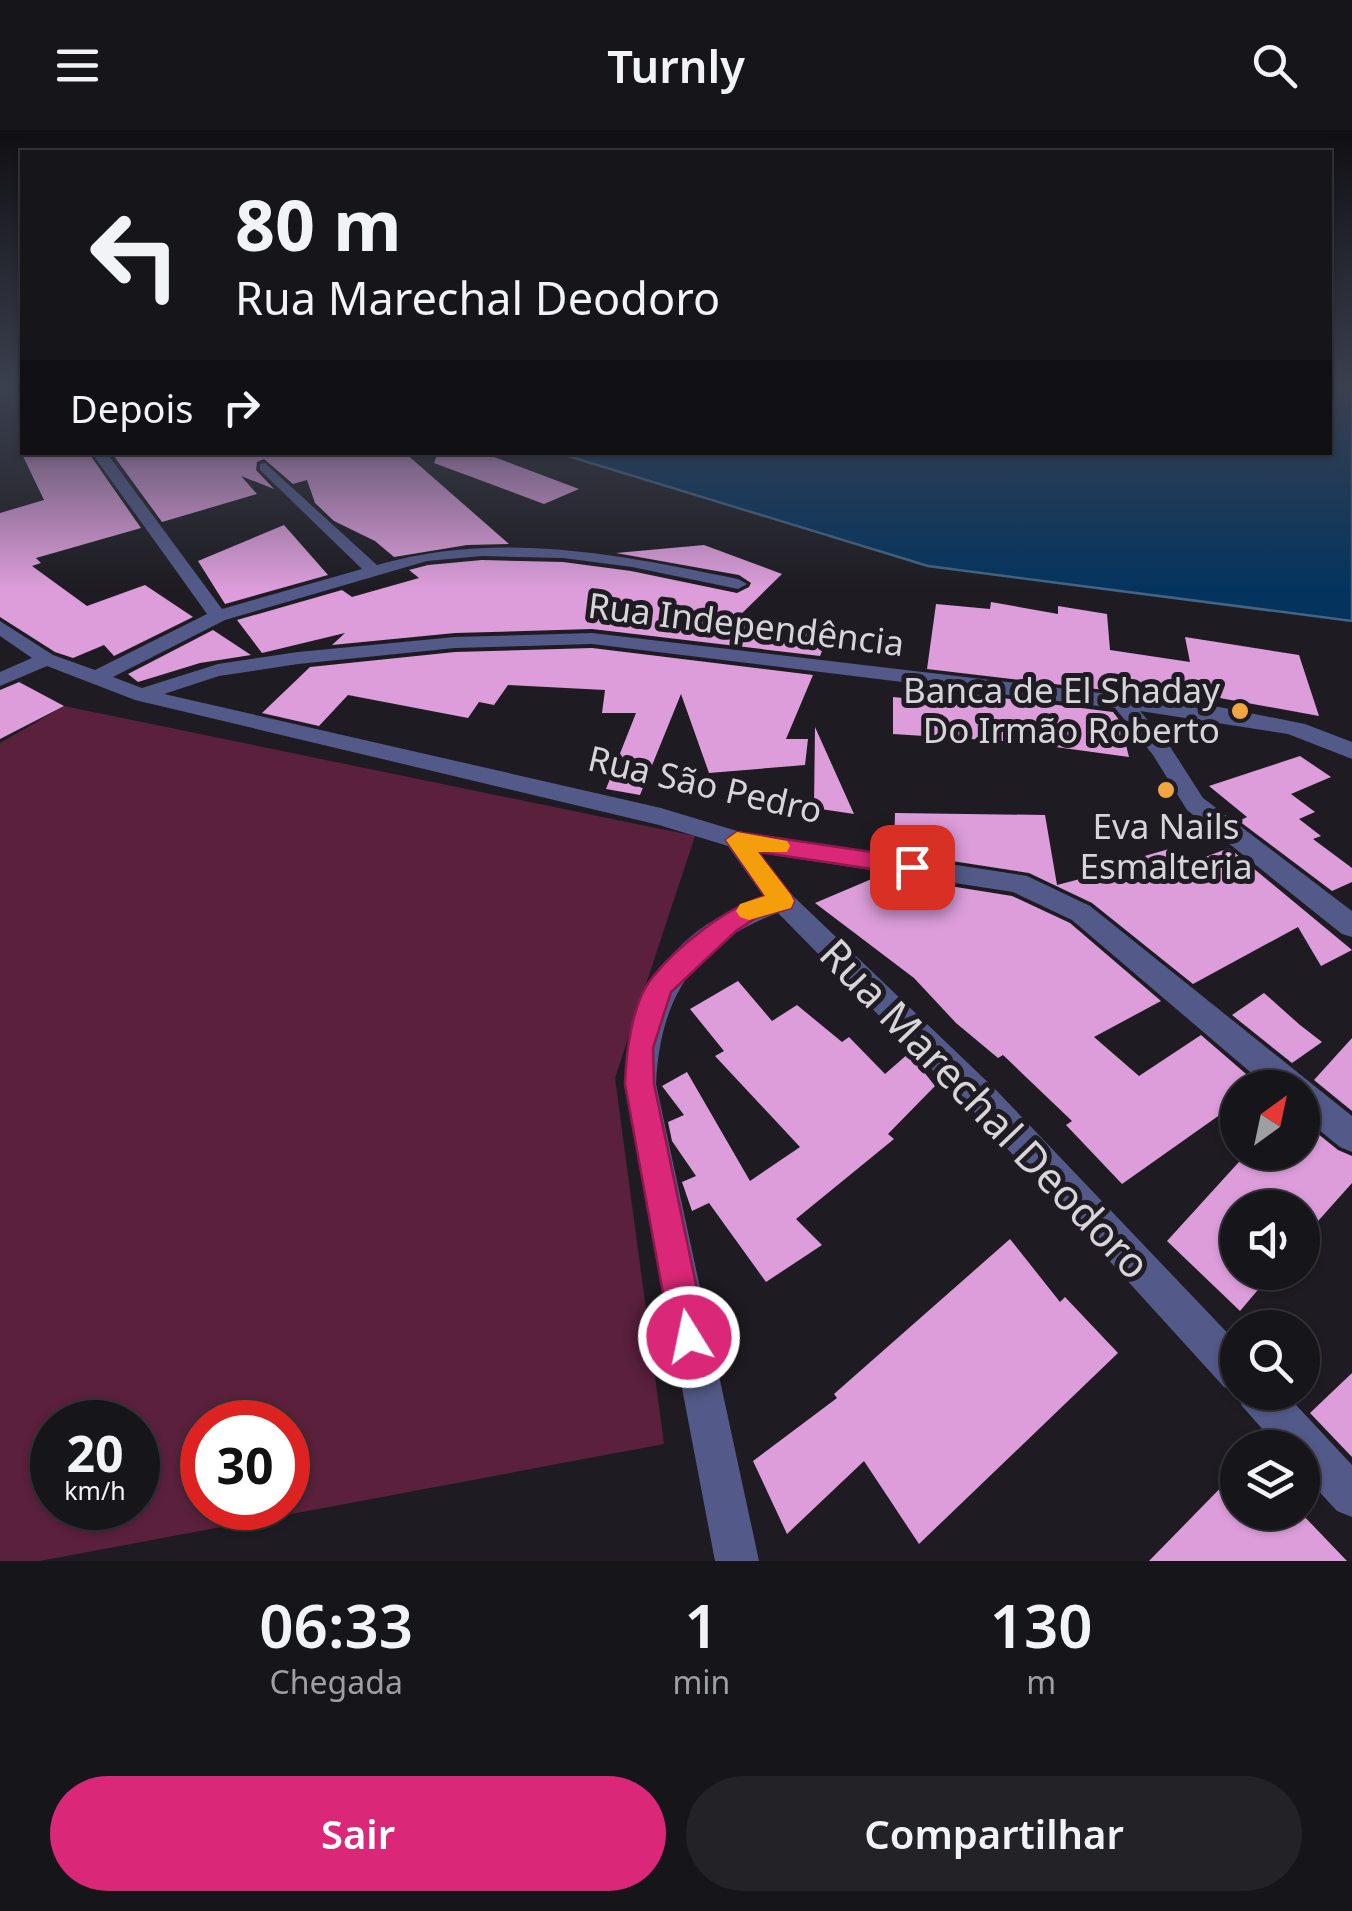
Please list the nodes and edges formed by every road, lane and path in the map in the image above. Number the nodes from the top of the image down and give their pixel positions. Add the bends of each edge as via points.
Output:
1 (101, 456) edge
2 (265, 467) dead end
3 (372, 568) junction
4 (738, 584) dead end
5 (218, 616) junction
6 (0, 627) edge
7 (46, 659) junction
8 (93, 679) junction
9 (0, 680) edge
10 (142, 695) junction
11 (1124, 705) junction
12 (1347, 748) edge
13 (737, 840) junction
14 (782, 901) junction
15 (1352, 926) edge
16 (1270, 1070) edge
17 (1320, 1110) edge
18 (1352, 1136) edge
19 (1220, 1354) edge
20 (1273, 1410) edge
21 (1352, 1496) edge
22 (736, 1561) edge

1 - 5 street
2 - 3 street
3 - 4 street via 482,551 563,553
3 - 5 street
5 - 8 street
6 - 7 street, Rua São Pedro
7 - 8 street, Rua São Pedro
7 - 9 street
8 - 10 street, Rua São Pedro
10 - 11 street, Rua Independência via 210,671 281,660 551,636 627,640
10 - 13 street, Rua São Pedro
11 - 12 street, Rua Independência via 1219,714
11 - 15 street via 1195,804
13 - 14 street, Rua Marechal Deodoro
13 - 16 street, Rua São Pedro via 1038,890 1081,913
14 - 19 street, Rua Marechal Deodoro via 985,1102
14 - 22 street via 749,910 679,965 660,986 640,1048 640,1084
17 - 18 street
20 - 21 street

